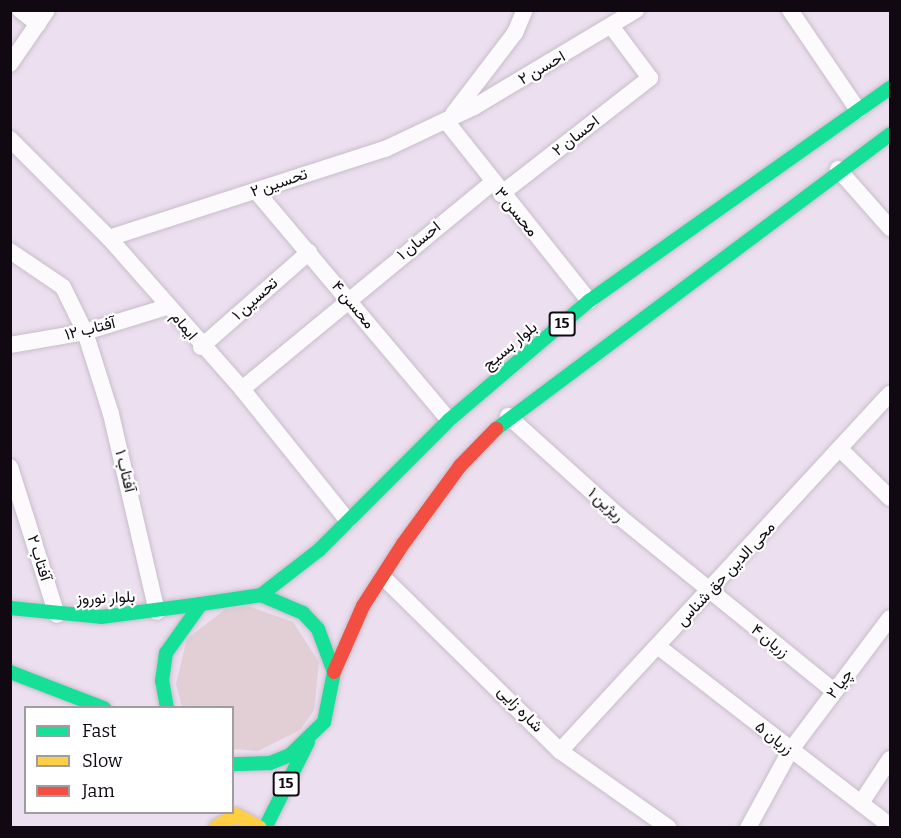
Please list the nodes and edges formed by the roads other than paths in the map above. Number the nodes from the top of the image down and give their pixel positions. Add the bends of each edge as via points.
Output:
1 (20, 10) edge
2 (525, 10) edge
3 (636, 10) edge
4 (790, 10) edge
5 (42, 17) edge
6 (612, 27) junction
7 (10, 64) edge
8 (891, 88) edge
9 (858, 110) junction
10 (446, 121) junction
11 (891, 134) edge
12 (10, 139) edge
13 (838, 170) junction
14 (496, 189) junction
15 (256, 191) junction
16 (891, 228) edge
17 (109, 238) junction
18 (10, 252) edge
19 (309, 252) junction
20 (347, 299) junction
21 (589, 301) junction
22 (167, 307) junction
23 (85, 332) junction
24 (10, 345) edge
25 (201, 347) junction
26 (242, 389) junction
27 (891, 394) edge
28 (508, 416) junction
29 (450, 420) junction
30 (429, 440) junction
31 (842, 451) junction
32 (460, 466) junction
33 (10, 467) edge
34 (891, 498) edge
35 (348, 521) junction
36 (383, 577) junction
37 (707, 590) junction
38 (261, 595) junction
39 (201, 604) junction
40 (10, 608) edge
41 (157, 612) junction
42 (57, 615) junction
43 (891, 618) edge
44 (660, 648) junction
45 (10, 672) edge
46 (334, 672) junction
47 (834, 691) junction
48 (99, 706) edge
49 (167, 706) edge
50 (308, 742) junction
51 (560, 751) junction
52 (790, 751) junction
53 (891, 759) edge
54 (234, 764) edge
55 (861, 803) junction
56 (891, 826) edge
57 (216, 827) edge
58 (260, 828) edge
59 (265, 828) edge
60 (669, 828) edge
61 (748, 828) edge

1 - 5 street
2 - 10 street via 515,33
3 - 6 street, احسن ۲
4 - 9 street
5 - 7 street
6 - 10 street, احسن ۲
6 - 14 street, احسان ۲ via 650,78
8 - 9 main road, بلوار بسیج / 15
9 - 21 main road, بلوار بسیج / 15
10 - 14 street, محسن ۳
10 - 15 street, تحسین ۲ via 385,149
11 - 13 main road, 15
12 - 17 street, ایمام
13 - 16 street
13 - 28 main road, 15
14 - 20 street, احسان ۱
14 - 21 street, محسن ۳
15 - 17 street, تحسین ۲
15 - 19 street, محسن ۴
17 - 22 street, ایمام
18 - 23 street, آفتاب ۱ via 63,287
19 - 20 street, محسن ۴
19 - 25 street, تحسین ۱
20 - 26 street, احسان ۱
20 - 29 street, محسن ۴
21 - 29 main road, بلوار بسیج / 15
22 - 23 street, آفتاب ۱۲
22 - 25 street, ایمام
23 - 24 street, آفتاب ۱۲
23 - 41 street, آفتاب ۱ via 111,414
25 - 26 street, ایمام
26 - 35 street, ایمام
27 - 31 street, محی الدین حق شناس
28 - 32 main road, 15
28 - 37 street, ریژین ۱
29 - 30 main road, بلوار بسیج / 15
30 - 32 main road
30 - 35 main road, بلوار بسیج / 15
31 - 34 street
31 - 37 street, محی الدین حق شناس
32 - 36 main road, 15
33 - 42 street, آفتاب ۲
35 - 38 main road, بلوار بسیج / 15
36 - 46 main road, 15
36 - 51 street, شاره زایی
37 - 44 street, محی الدین حق شناس
37 - 47 street, زریان ۴
38 - 39 main road, بلوار نوروز
38 - 46 main road via 283,601 318,629
39 - 41 main road, بلوار نوروز
39 - 49 main road via 166,652 162,681
40 - 42 main road, بلوار نوروز
41 - 42 main road, بلوار نوروز
43 - 47 street, چیا ۲
44 - 51 street, محی الدین حق شناس
44 - 52 street, زریان ۵
45 - 48 main road
46 - 50 main road, 15 via 324,722
47 - 52 street, چیا ۲
50 - 54 main road, 15 via 270,763
50 - 59 main road, 15
51 - 60 street, شاره زایی
52 - 55 street, زریان ۵
52 - 61 street, چیا ۲
53 - 55 street
55 - 56 street, زریان ۵
57 - 58 main road via 236,815

